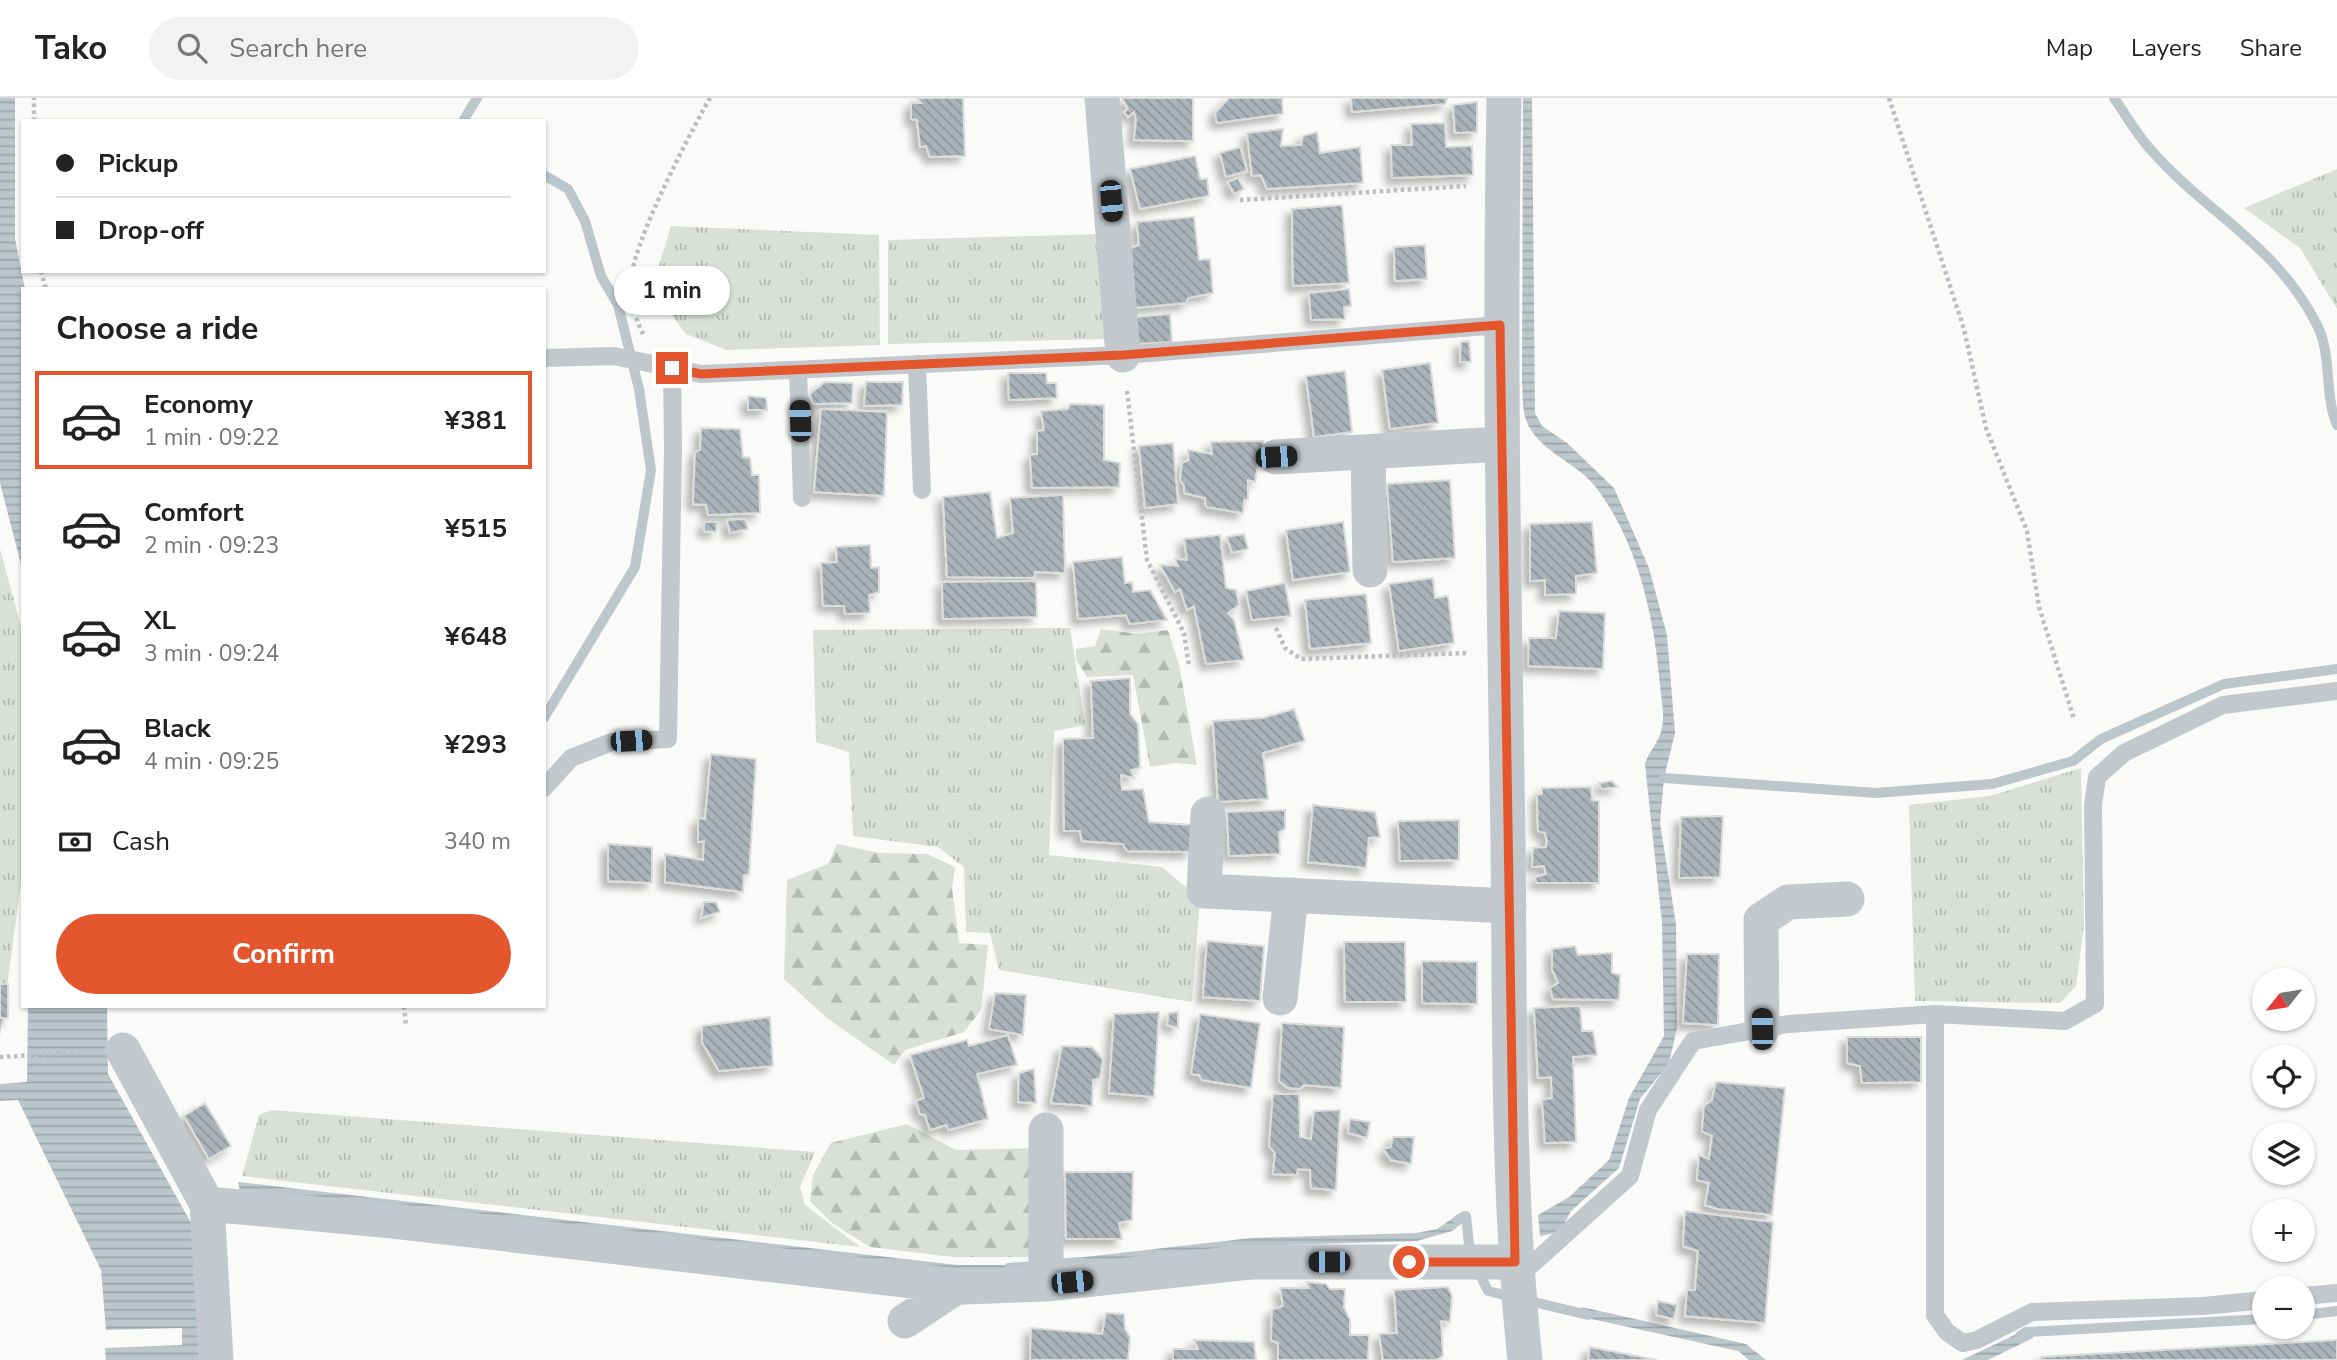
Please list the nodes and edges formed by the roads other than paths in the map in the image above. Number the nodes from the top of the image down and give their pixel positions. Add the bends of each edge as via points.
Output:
1 (1102, 98) edge
2 (1504, 98) edge
3 (1500, 325) junction
4 (1123, 355) junction
5 (546, 358) edge
6 (917, 364) junction
7 (666, 367) junction
8 (798, 370) junction
9 (1502, 444) junction
10 (1368, 452) junction
11 (1276, 457) dead end
12 (922, 490) dead end
13 (802, 498) dead end
14 (1370, 570) dead end
15 (2337, 691) edge
16 (546, 786) edge
17 (1208, 814) dead end
18 (1291, 895) junction
19 (1847, 899) dead end
20 (1509, 906) junction
21 (1280, 998) dead end
22 (1935, 1014) junction
23 (1762, 1029) junction
24 (123, 1051) road end
25 (1046, 1130) dead end
26 (207, 1204) junction
27 (1515, 1270) junction
28 (1046, 1284) junction
29 (958, 1286) junction
30 (2337, 1293) edge
31 (2315, 1295) edge
32 (2252, 1301) edge
33 (905, 1321) dead end
34 (216, 1360) edge
35 (1525, 1360) edge

1 - 4 street
2 - 3 street
3 - 4 lane
3 - 9 street
4 - 6 lane
5 - 7 lane via 614,356
6 - 8 lane
6 - 12 lane
7 - 8 lane via 701,374
7 - 16 lane via 673,448 668,739 612,742 571,758
8 - 13 lane
9 - 10 street
9 - 20 street
10 - 11 street
10 - 14 street
15 - 22 lane via 2223,705 2124,753 2097,777 2093,805 2095,1004 2065,1021
17 - 18 street via 1204,891
18 - 20 street
18 - 21 street
19 - 23 street via 1788,902 1761,920
20 - 27 street
22 - 23 lane
22 - 32 lane via 1935,1315 1947,1332 1963,1343 2032,1312
23 - 27 lane via 1693,1041 1648,1110 1630,1177
24 - 26 street
25 - 28 street
26 - 29 street
26 - 34 street
27 - 28 street via 1250,1262
27 - 35 street
28 - 29 street
29 - 33 street
30 - 31 lane

